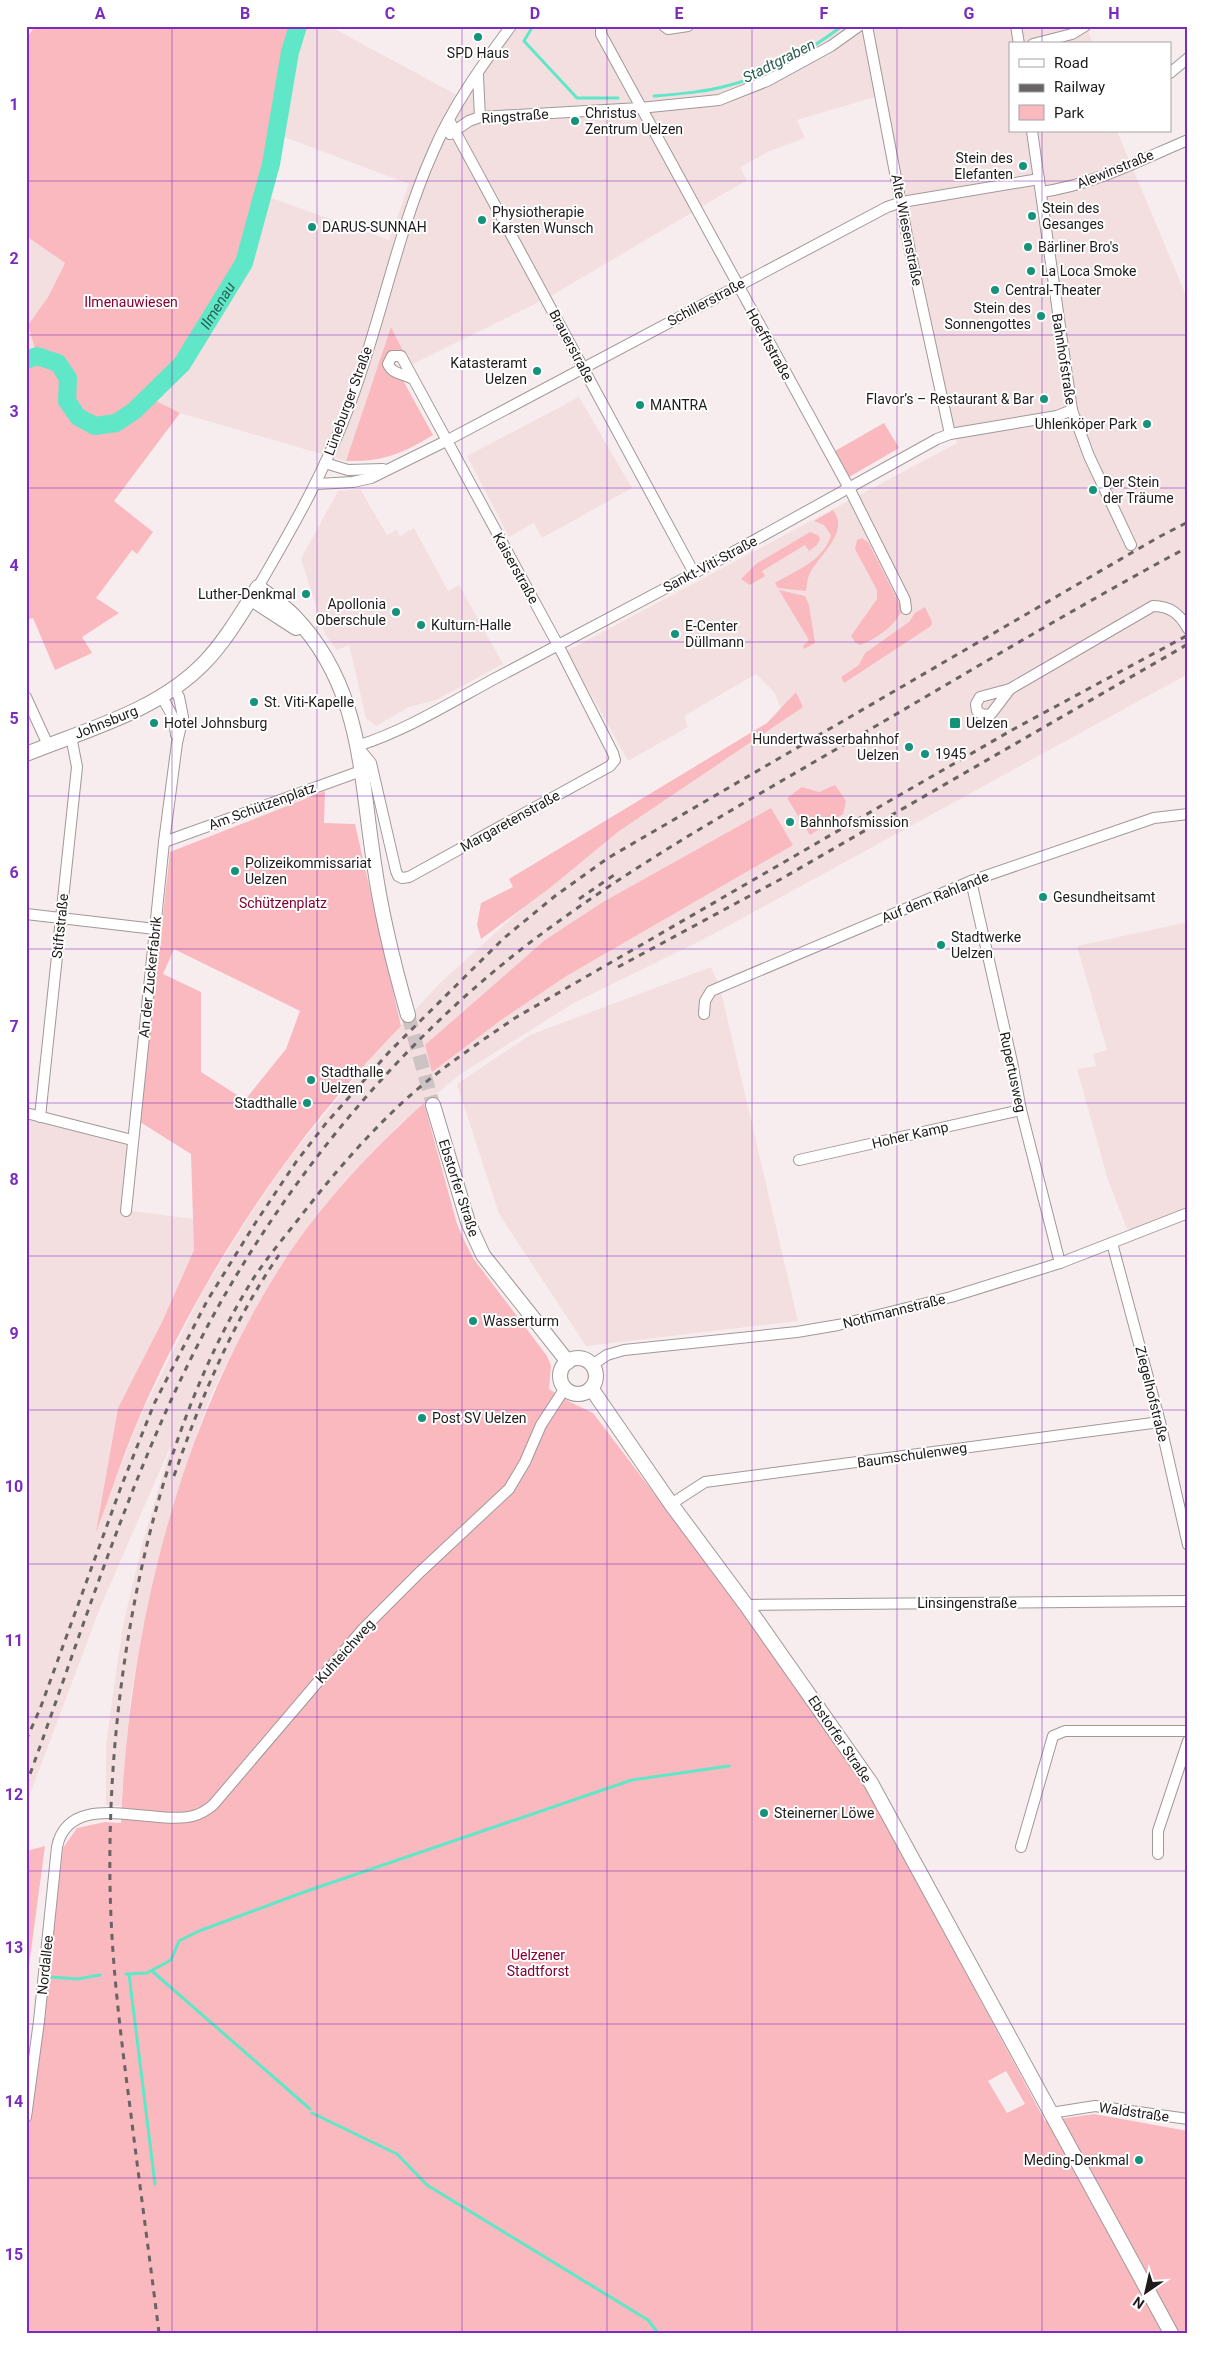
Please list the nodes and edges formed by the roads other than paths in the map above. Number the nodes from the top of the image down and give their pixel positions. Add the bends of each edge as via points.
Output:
1 (511, 26) edge
2 (664, 26) edge
3 (688, 26) edge
4 (859, 26) edge
5 (867, 26) edge
6 (1016, 26) edge
7 (1085, 26) edge
8 (600, 27) edge
9 (1019, 42) edge
10 (1041, 42) edge
11 (1188, 58) edge
12 (1172, 71) edge
13 (479, 74) junction
14 (640, 108) junction
15 (480, 117) junction
16 (449, 120) junction
17 (454, 130) junction
18 (1032, 132) edge
19 (1188, 140) edge
20 (433, 150) junction
21 (1039, 179) junction
22 (1041, 192) junction
23 (902, 202) junction
24 (737, 286) junction
25 (583, 368) junction
26 (412, 379) dead end
27 (1072, 410) junction
28 (950, 434) junction
29 (446, 441) junction
30 (325, 463) junction
31 (389, 468) junction
32 (317, 484) junction
33 (848, 488) junction
34 (1131, 545) dead end
35 (694, 573) junction
36 (254, 592) junction
37 (906, 609) dead end
38 (1188, 628) edge
39 (558, 645) junction
40 (1010, 689) dead end
41 (168, 693) junction
42 (26, 697) edge
43 (71, 736) junction
44 (48, 745) junction
45 (357, 746) junction
46 (26, 754) edge
47 (615, 760) joint
48 (361, 771) junction
49 (1188, 814) edge
50 (164, 842) junction
51 (971, 881) junction
52 (26, 914) edge
53 (60, 918) junction
54 (155, 929) junction
55 (704, 1014) dead end
56 (408, 1015) tunnel mouth
57 (433, 1105) tunnel mouth
58 (1021, 1110) junction
59 (26, 1113) edge
60 (40, 1117) junction
61 (132, 1140) junction
62 (799, 1160) dead end
63 (126, 1211) dead end
64 (1188, 1213) edge
65 (1112, 1243) junction
66 (1060, 1263) junction
67 (568, 1362) junction
68 (592, 1365) junction
69 (565, 1388) junction
70 (591, 1388) junction
71 (1160, 1422) junction
72 (671, 1504) junction
73 (1188, 1546) edge
74 (1188, 1601) edge
75 (746, 1605) junction
76 (1188, 1731) edge
77 (1188, 1741) edge
78 (74, 1820) joint
79 (1021, 1847) dead end
80 (1158, 1854) dead end
81 (1051, 2113) junction
82 (26, 2116) edge
83 (1188, 2119) edge
84 (1171, 2333) edge

1 - 13 street, Lüneburger Straße
2 - 3 street via 668,29
4 - 14 street, Ringstraße via 807,60 719,100
5 - 23 street, Alte Wiesenstraße
6 - 9 street
7 - 10 street via 1072,34
8 - 14 street, Hoefftstraße
11 - 12 street
13 - 15 street, Lüneburger Straße
13 - 16 street, Lüneburger Straße
14 - 15 street, Ringstraße
14 - 24 street, Hoefftstraße
15 - 17 street, Ringstraße
16 - 17 street, Brauerstraße
16 - 20 street, Lüneburger Straße
17 - 20 street, Ringstraße
17 - 25 street, Brauerstraße
18 - 21 street, Bahnhofstraße
19 - 22 street, Alewinstraße via 1104,176 1060,190
20 - 30 street, Lüneburger Straße via 350,403
21 - 22 street, Bahnhofstraße
21 - 23 street, Schillerstraße
22 - 27 street, Bahnhofstraße
23 - 24 street, Schillerstraße via 867,216
23 - 28 street, Alte Wiesenstraße
24 - 25 street, Schillerstraße
24 - 33 street, Hoefftstraße
25 - 29 street, Schillerstraße
25 - 35 street, Brauerstraße
26 - 29 street, Kaiserstraße
27 - 28 street, Sankt-Viti-Straße via 1057,416
27 - 34 street, Bahnhofstraße via 1089,456
28 - 33 street, Sankt-Viti-Straße
29 - 31 street, Schillerstraße
29 - 39 street, Kaiserstraße
30 - 31 street, Schillerstraße via 358,470
30 - 32 street, Lüneburger Straße
31 - 32 street, Schillerstraße via 361,480
32 - 36 street, Lüneburger Straße
33 - 35 street, Sankt-Viti-Straße
33 - 37 street, Hoefftstraße via 905,600
35 - 39 street, Sankt-Viti-Straße
36 - 41 main road, Lüneburger Straße via 205,662
36 - 45 main road via 324,656 346,700
38 - 40 street via 1173,610 1153,606
39 - 45 street, Sankt-Viti-Straße via 389,734
39 - 47 street, Kaiserstraße
41 - 43 main road, Johnsburg via 146,706
41 - 50 street, An der Zuckerfabrik via 177,743
42 - 44 street
43 - 44 main road, Johnsburg
43 - 53 street, Stiftstraße via 77,767
44 - 46 main road, Johnsburg
45 - 47 street, Margaretenstraße via 371,763 396,871 402,878 610,766
45 - 48 main road
48 - 50 street, Am Schützenplatz
48 - 56 main road via 378,890
49 - 51 street, Auf dem Rahlande via 1154,818
50 - 54 street, An der Zuckerfabrik
51 - 55 street, Auf dem Rahlande via 711,991 705,1001
51 - 58 street, Rupertusweg
52 - 53 street
53 - 54 street
53 - 60 street, Stiftstraße
54 - 61 street, An der Zuckerfabrik
57 - 67 main road, Ebstorfer Straße via 478,1246 495,1273
58 - 62 street, Hoher Kamp
58 - 66 street, Rupertusweg
59 - 60 street
60 - 61 street
61 - 63 street, An der Zuckerfabrik
64 - 65 street, Nothmannstraße
65 - 66 street, Nothmannstraße
65 - 71 street, Ziegelhofstraße
66 - 68 street, Nothmannstraße via 951,1297 838,1324 798,1332 624,1350 607,1355
67 - 68 main road via 581,1358
67 - 69 main road via 561,1371
68 - 70 main road via 596,1377
69 - 70 main road via 575,1394
69 - 78 street, Kuhteichweg via 541,1425 509,1489 363,1629 213,1805 192,1816 97,1813
70 - 72 main road, Ebstorfer Straße
71 - 72 street, Baumschulenweg via 705,1482
71 - 73 street, Ziegelhofstraße
72 - 75 main road, Ebstorfer Straße
74 - 75 street, Linsingenstraße
75 - 81 main road, Ebstorfer Straße via 871,1783
76 - 79 street via 1065,1732 1053,1736
77 - 80 street via 1158,1831
78 - 82 street, Nordallee via 62,1832 57,1847
81 - 83 street, Waldstraße via 1095,2106
81 - 84 main road, Ebstorfer Straße

